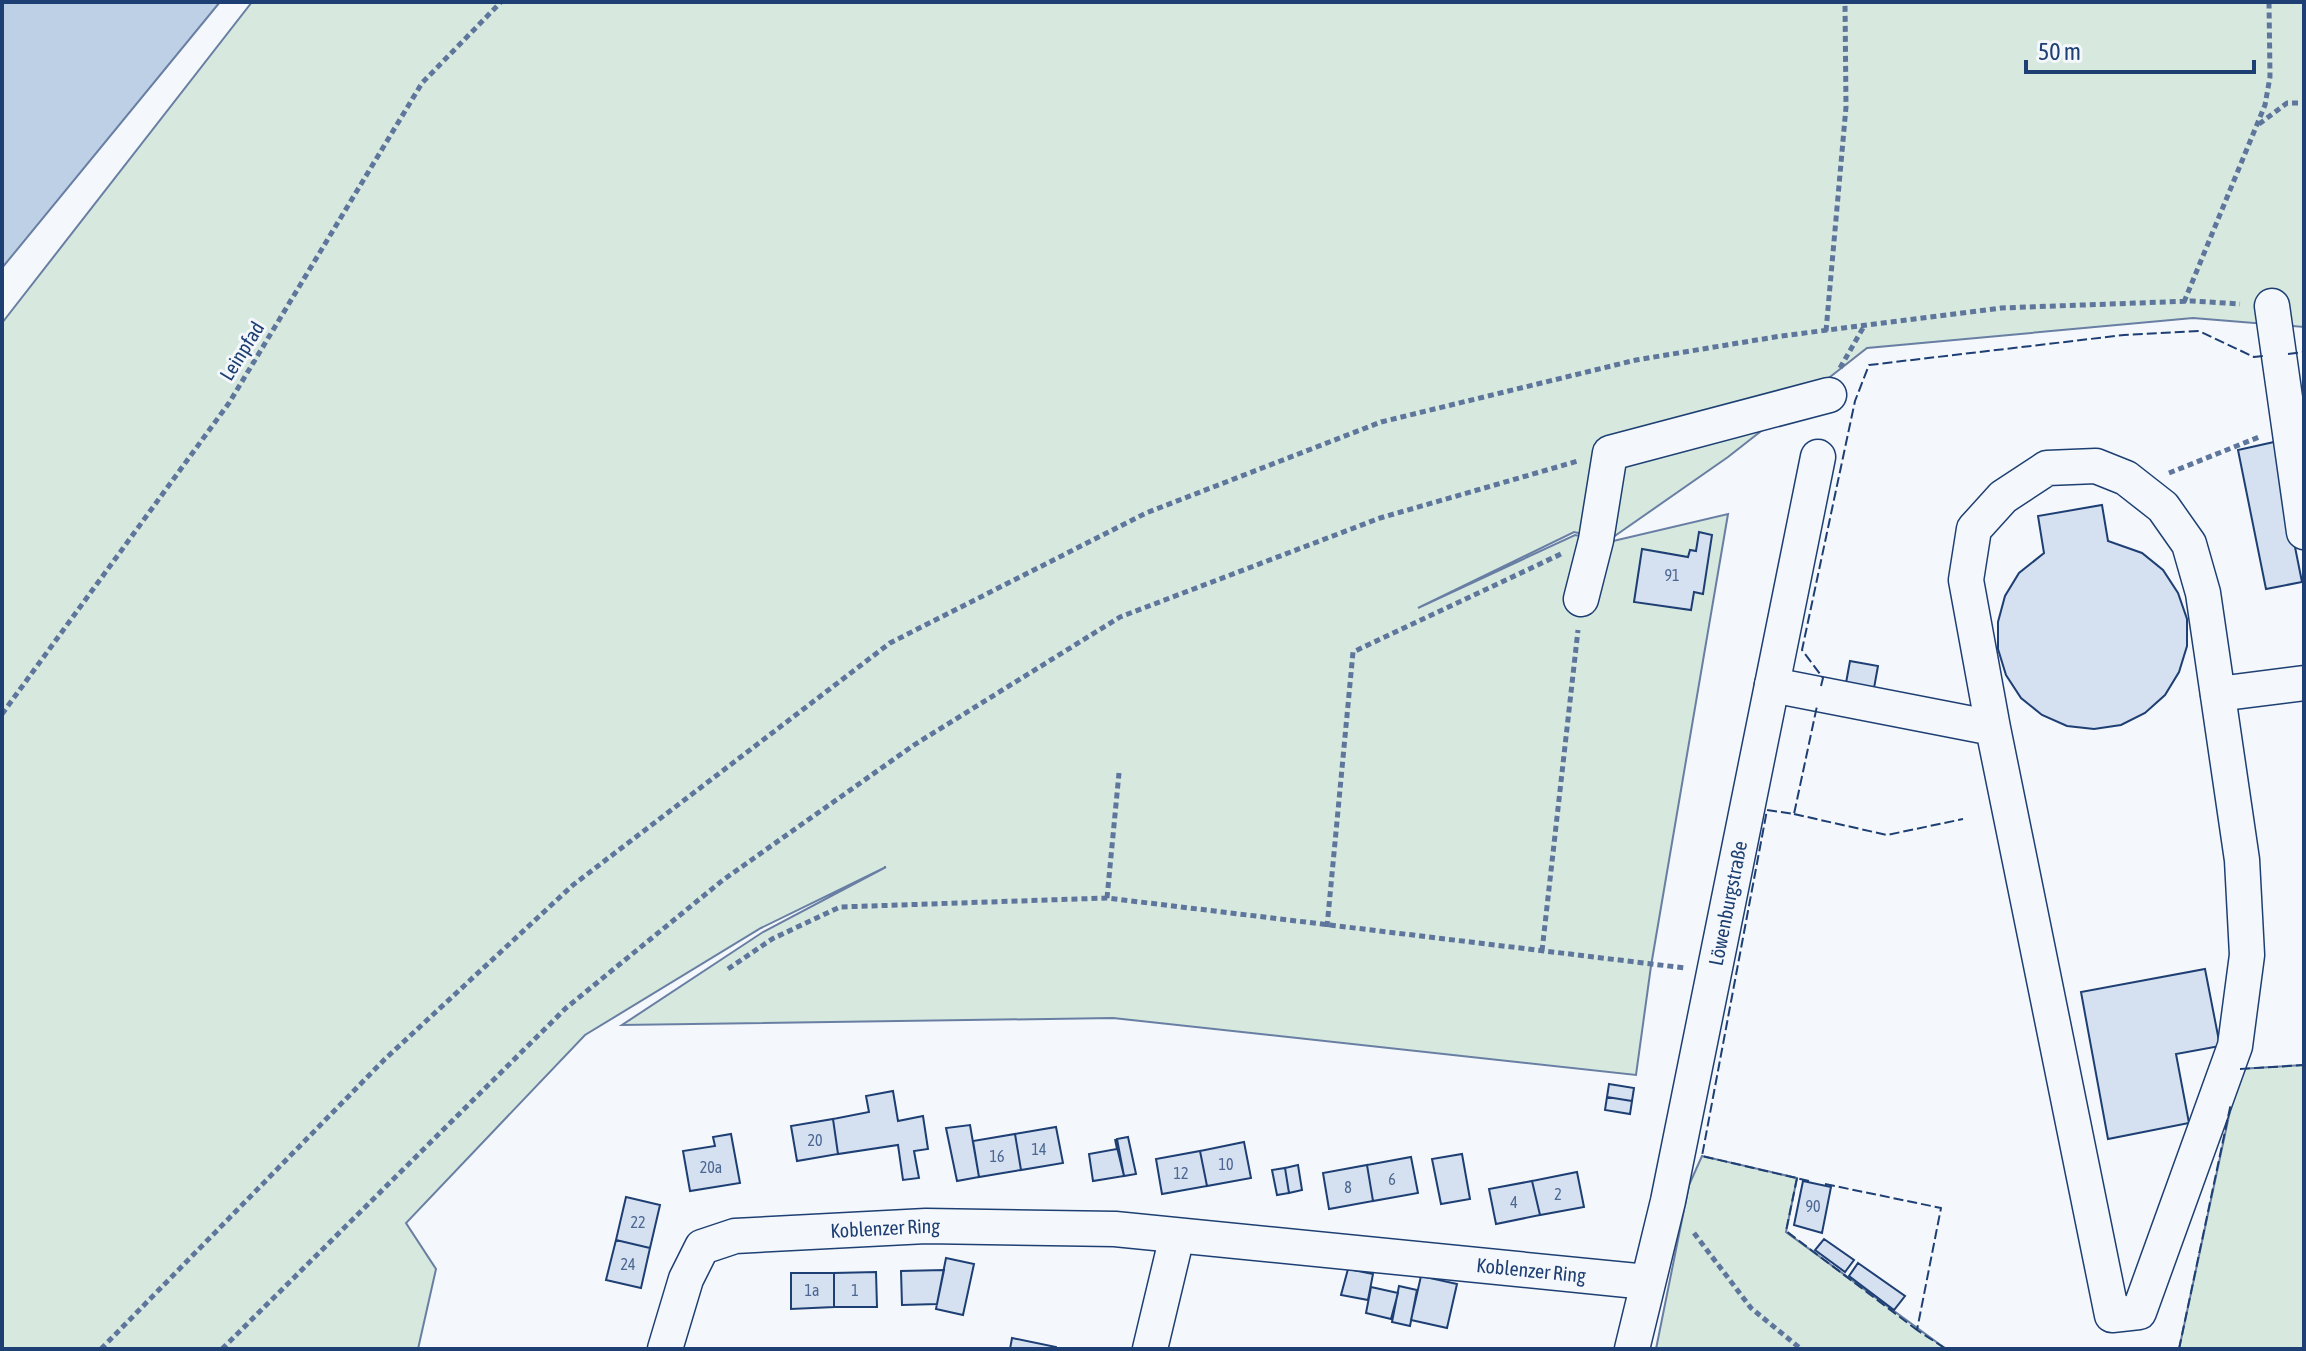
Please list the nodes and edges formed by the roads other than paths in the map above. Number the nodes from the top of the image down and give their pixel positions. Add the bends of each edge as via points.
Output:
1 (2272, 306) road end
2 (1829, 395) dead end
3 (1818, 457) dead end
4 (2304, 532) edge
5 (1581, 599) road end
6 (2304, 683) edge
7 (1772, 685) junction
8 (2218, 694) junction
9 (1993, 728) junction
10 (1177, 1236) junction
11 (1647, 1282) junction
12 (665, 1349) edge
13 (1150, 1349) edge
14 (1632, 1349) edge

1 - 4 street
2 - 5 street via 1610,453
3 - 7 street, Löwenburgstraße
6 - 8 street
7 - 9 street
7 - 11 street, Löwenburgstraße
8 - 9 street via 2203,593 2189,544 2163,507 2126,478 2096,466 2047,468 2003,497 1974,529 1966,580
8 - 9 street via 2242,860 2247,955 2235,1046 2139,1312 2112,1315
10 - 11 street, Koblenzer Ring
10 - 12 street, Koblenzer Ring via 1115,1229 926,1226 735,1236 702,1247 686,1279
10 - 13 street
11 - 14 street, Löwenburgstraße

